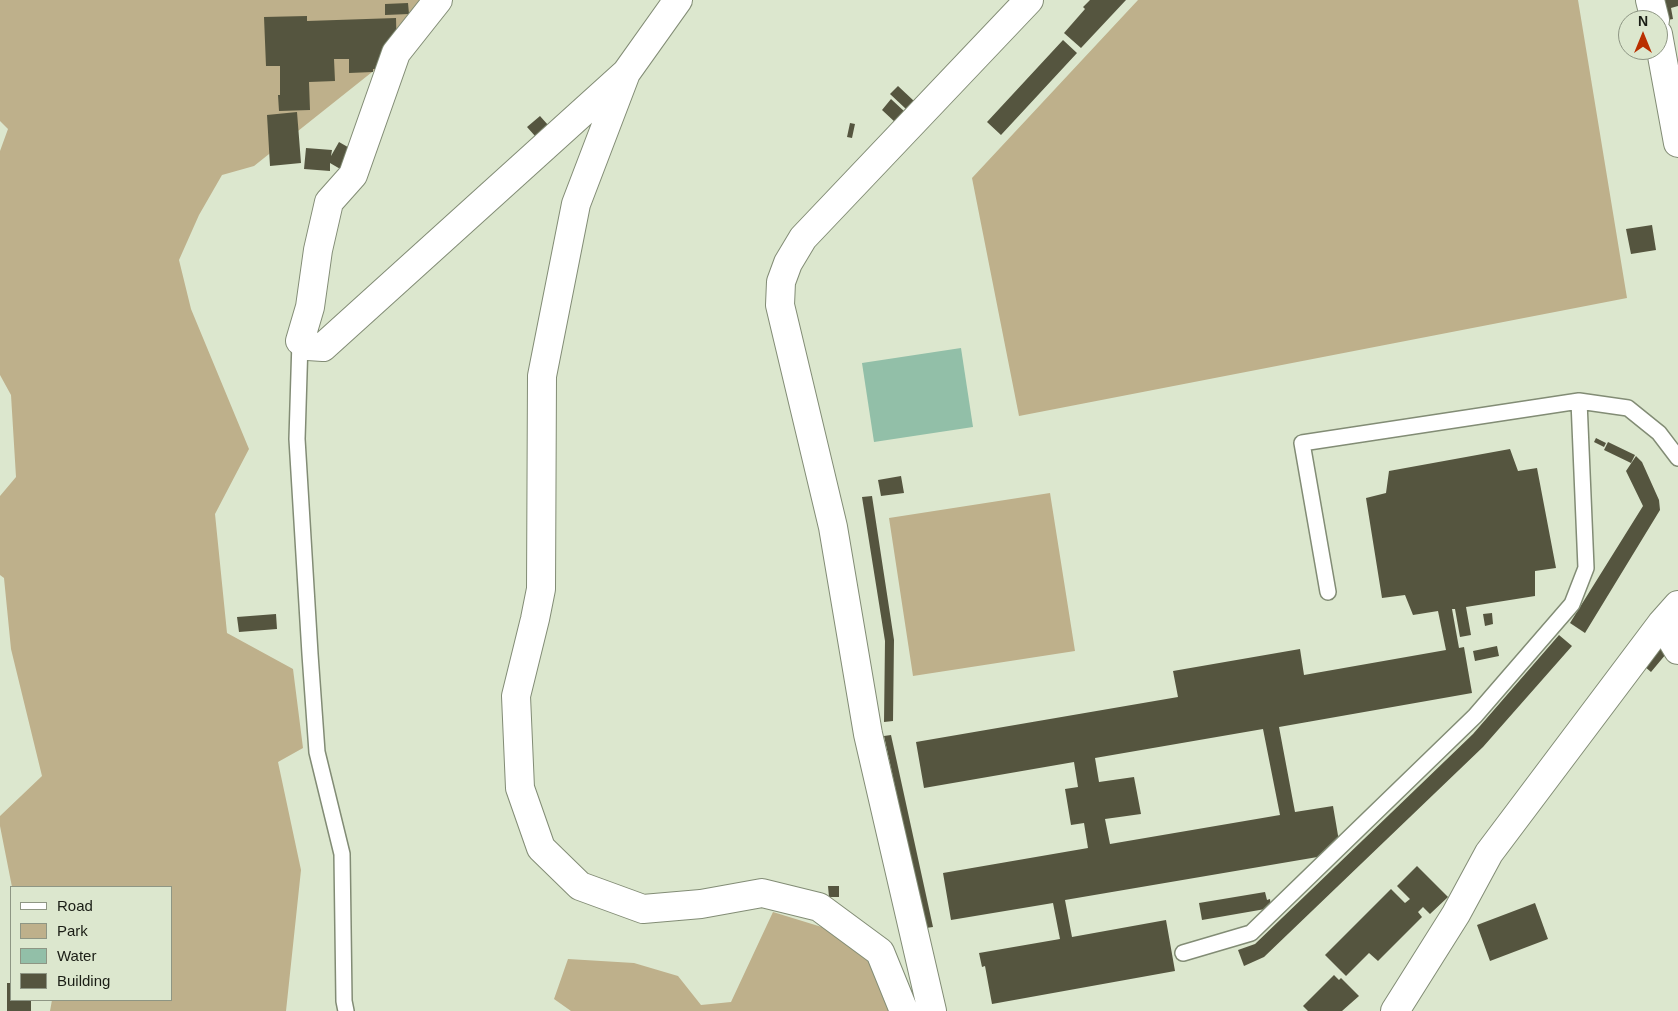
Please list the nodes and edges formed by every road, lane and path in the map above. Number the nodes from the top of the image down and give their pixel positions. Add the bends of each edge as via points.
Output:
1 (438, 0) edge
2 (678, 0) edge
3 (1029, 0) edge
4 (1666, 60) edge
5 (626, 73) junction
6 (1678, 143) edge
7 (300, 341) junction
8 (1579, 400) junction
9 (1678, 458) edge
10 (1328, 592) dead end
11 (1670, 614) edge
12 (1678, 650) edge
13 (1183, 953) dead end
14 (346, 1011) edge
15 (904, 1011) edge
16 (932, 1011) edge
17 (1395, 1011) edge

1 - 7 street via 396,53 353,176 329,202 310,307
2 - 5 street
3 - 16 street via 803,238 781,282 780,304 833,527 868,734
4 - 6 street
5 - 7 street via 323,347 308,346
5 - 15 street via 576,204 542,376 541,589 516,696 520,788 541,848 580,886 643,909 701,904 762,893 819,907 880,952
7 - 14 lane via 297,439 316,752 342,854
8 - 9 lane via 1628,408 1659,433
8 - 10 lane via 1302,443
8 - 13 lane via 1586,568 1572,604 1475,716 1251,933
11 - 12 street
11 - 17 street via 1489,854 1456,914

